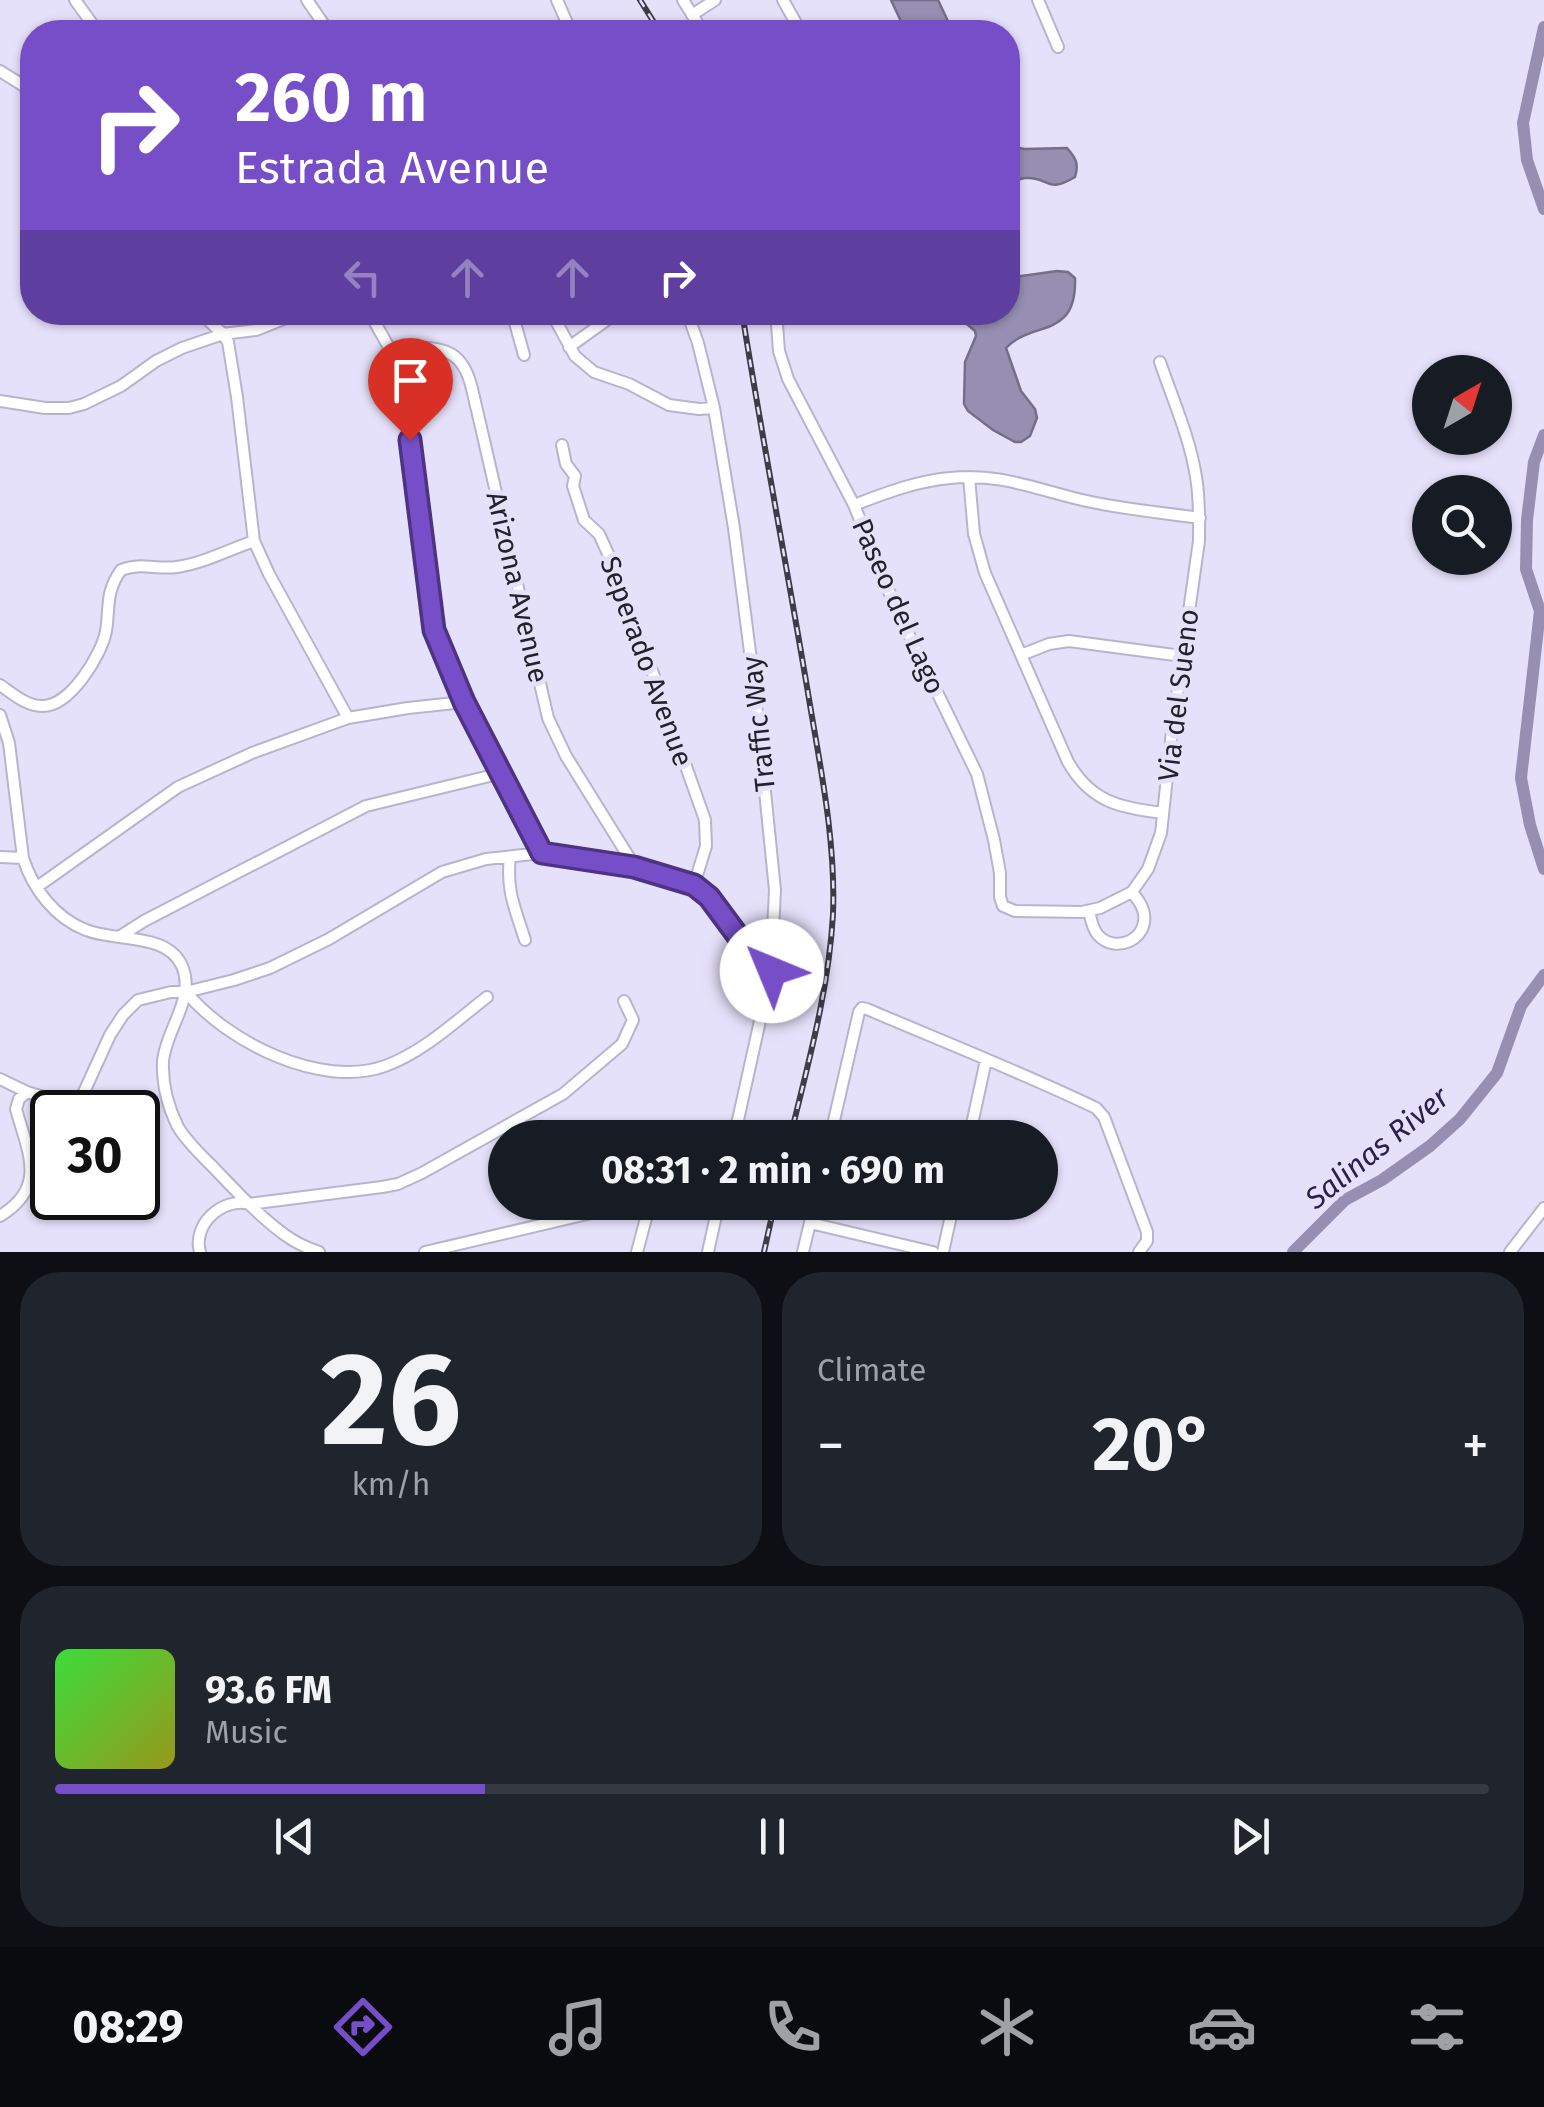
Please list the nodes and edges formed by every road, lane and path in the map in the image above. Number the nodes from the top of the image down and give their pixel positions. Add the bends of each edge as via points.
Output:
1 (683, 0) edge
2 (714, 0) edge
3 (1038, 0) edge
4 (692, 15) junction
5 (695, 20) edge
6 (1058, 47) dead end
7 (213, 325) edge
8 (268, 325) edge
9 (376, 325) edge
10 (516, 325) edge
11 (557, 325) edge
12 (600, 325) edge
13 (692, 325) edge
14 (777, 325) edge
15 (223, 334) junction
16 (570, 347) junction
17 (391, 352) junction
18 (524, 355) dead end
19 (1160, 362) dead end
20 (0, 400) edge
21 (714, 408) junction
22 (562, 445) dead end
23 (969, 477) junction
24 (854, 504) junction
25 (1200, 518) junction
26 (254, 540) junction
27 (1021, 655) junction
28 (1182, 656) junction
29 (0, 685) edge
30 (464, 702) junction
31 (0, 714) edge
32 (348, 718) junction
33 (502, 773) junction
34 (1163, 814) junction
35 (542, 853) junction
36 (0, 857) edge
37 (510, 857) junction
38 (24, 858) junction
39 (634, 867) junction
40 (694, 885) junction
41 (37, 888) junction
42 (1132, 892) junction
43 (1090, 911) junction
44 (119, 938) junction
45 (525, 940) dead end
46 (772, 971) junction
47 (186, 992) junction
48 (487, 997) dead end
49 (624, 1001) dead end
50 (986, 1060) junction
51 (0, 1079) edge
52 (27, 1092) junction
53 (738, 1120) edge
54 (834, 1120) edge
55 (973, 1120) edge
56 (250, 1204) junction
57 (1544, 1208) edge
58 (0, 1216) edge
59 (562, 1220) edge
60 (645, 1220) edge
61 (715, 1220) edge
62 (811, 1220) edge
63 (950, 1220) edge
64 (810, 1223) junction
65 (200, 1252) edge
66 (320, 1252) edge
67 (426, 1252) edge
68 (637, 1252) edge
69 (708, 1252) edge
70 (803, 1252) edge
71 (933, 1252) edge
72 (943, 1252) edge
73 (1139, 1252) edge
74 (1510, 1252) edge

1 - 4 street
2 - 4 street
3 - 6 street
4 - 5 street
7 - 15 street
8 - 15 street
9 - 17 street
10 - 18 street
11 - 16 street
12 - 16 street
13 - 21 street, Traffic Way
14 - 24 street, Paseo del Lago via 788,379
15 - 20 street via 168,354 84,404 45,408
15 - 26 street
16 - 21 street via 594,372 658,400
17 - 30 street via 406,406 434,630
17 - 39 street, Arizona Avenue via 442,350 464,367 548,718
19 - 25 street, Via del Sueno via 1197,478
21 - 46 street, Traffic Way via 746,613 772,852
22 - 40 street, Seperado Avenue via 584,520 610,558 618,599 633,622 703,812 706,846
23 - 24 street via 911,485
23 - 25 street
23 - 27 street via 978,553
24 - 43 street, Paseo del Lago via 976,774 1004,906
25 - 28 street, Via del Sueno
26 - 29 street via 204,561 120,570 109,590 102,643 76,686 56,703 28,703
26 - 32 street
27 - 28 street via 1070,640
27 - 34 street via 1082,782 1120,806
28 - 34 street, Via del Sueno
30 - 32 street
30 - 33 street
31 - 38 street
32 - 41 street via 178,787
33 - 35 street
33 - 44 street via 366,806
34 - 42 street, Via del Sueno via 1155,854
35 - 37 street
35 - 39 street
36 - 38 street
37 - 45 street via 511,900
37 - 47 street via 442,872 306,952
38 - 41 street
39 - 40 street
40 - 46 street
41 - 44 street via 72,924
42 - 43 street
42 - 43 street via 1144,922 1128,942 1102,939
44 - 47 street via 172,952 183,968
46 - 53 street, Traffic Way
47 - 48 street via 251,1044 292,1061 350,1072 409,1054
47 - 52 street via 131,1006 72,1102
47 - 56 street via 163,1060 166,1094 183,1135
49 - 56 street via 632,1020 622,1044 564,1094 452,1157 398,1184
50 - 54 street via 862,1008
50 - 55 street
50 - 73 street via 1104,1117 1146,1232
51 - 52 street
52 - 58 street via 16,1109 31,1181 16,1206
56 - 65 street via 239,1201 213,1214 200,1230
56 - 66 street via 286,1236
57 - 74 street
59 - 67 street
60 - 68 street
61 - 69 street
62 - 64 street
63 - 72 street
64 - 70 street
64 - 71 street

